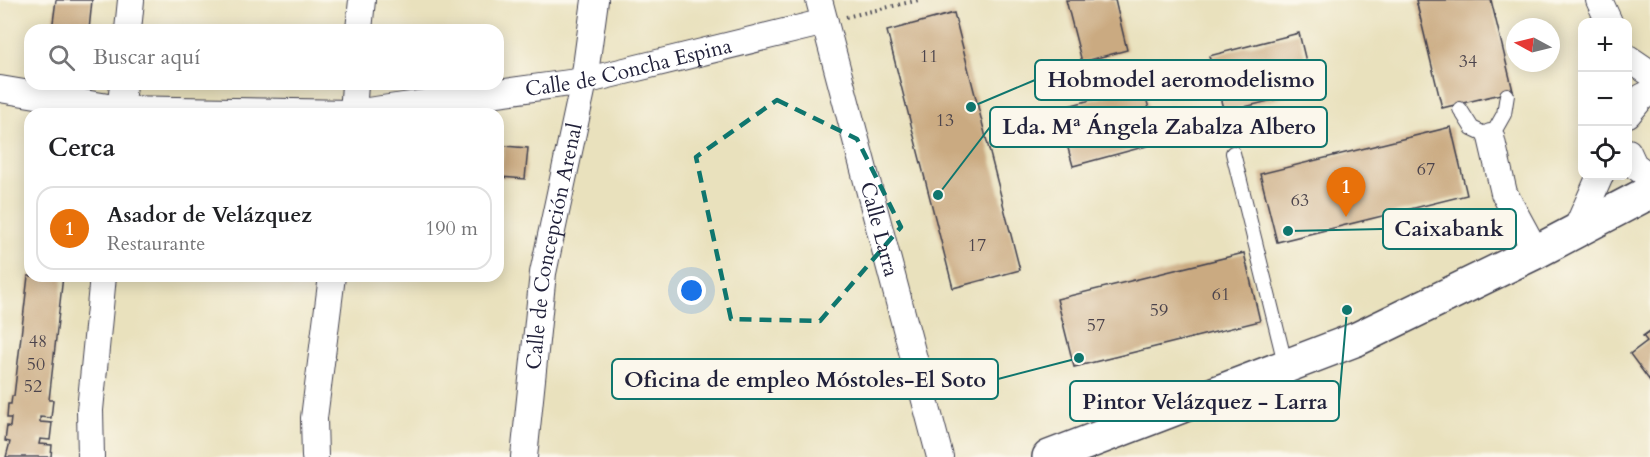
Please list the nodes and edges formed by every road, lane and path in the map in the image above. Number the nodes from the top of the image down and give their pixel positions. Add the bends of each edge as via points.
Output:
1 (131, 0) edge
2 (362, 0) edge
3 (595, 0) edge
4 (919, 0) edge
5 (1599, 0) edge
6 (822, 11) edge
7 (1607, 18) edge
8 (129, 24) edge
9 (360, 24) edge
10 (1632, 61) edge
11 (1650, 73) edge
12 (584, 81) junction
13 (0, 89) edge
14 (355, 90) edge
15 (1650, 93) edge
16 (1507, 95) dead end
17 (121, 102) edge
18 (248, 108) edge
19 (353, 108) edge
20 (389, 108) edge
21 (1460, 109) dead end
22 (1632, 109) edge
23 (1491, 137) junction
24 (1233, 153) dead end
25 (1632, 161) edge
26 (1650, 177) edge
27 (1598, 180) edge
28 (1650, 192) edge
29 (1575, 232) junction
30 (1536, 252) junction
31 (103, 282) edge
32 (331, 282) edge
33 (1286, 367) junction
34 (91, 457) edge
35 (315, 457) edge
36 (524, 457) edge
37 (940, 457) edge
38 (1048, 457) edge

1 - 8 street
2 - 9 street
3 - 12 street, Calle de Concepción Arenal
4 - 6 path
5 - 7 street
6 - 12 street, Calle de Concha Espina
6 - 37 street, Calle Larra
10 - 11 street
12 - 20 street, Calle de Concha Espina
12 - 36 street, Calle de Concepción Arenal via 543,273
13 - 17 street, Calle de Concha Espina
14 - 19 street
15 - 22 street
16 - 23 lane via 1504,114
17 - 18 street, Calle de Concha Espina
21 - 23 lane via 1472,129
23 - 30 street via 1504,193
24 - 33 lane
25 - 26 street
27 - 29 street
28 - 29 street
29 - 30 street
30 - 33 street via 1358,339
31 - 34 street via 90,410
32 - 35 street via 314,417
33 - 38 street

